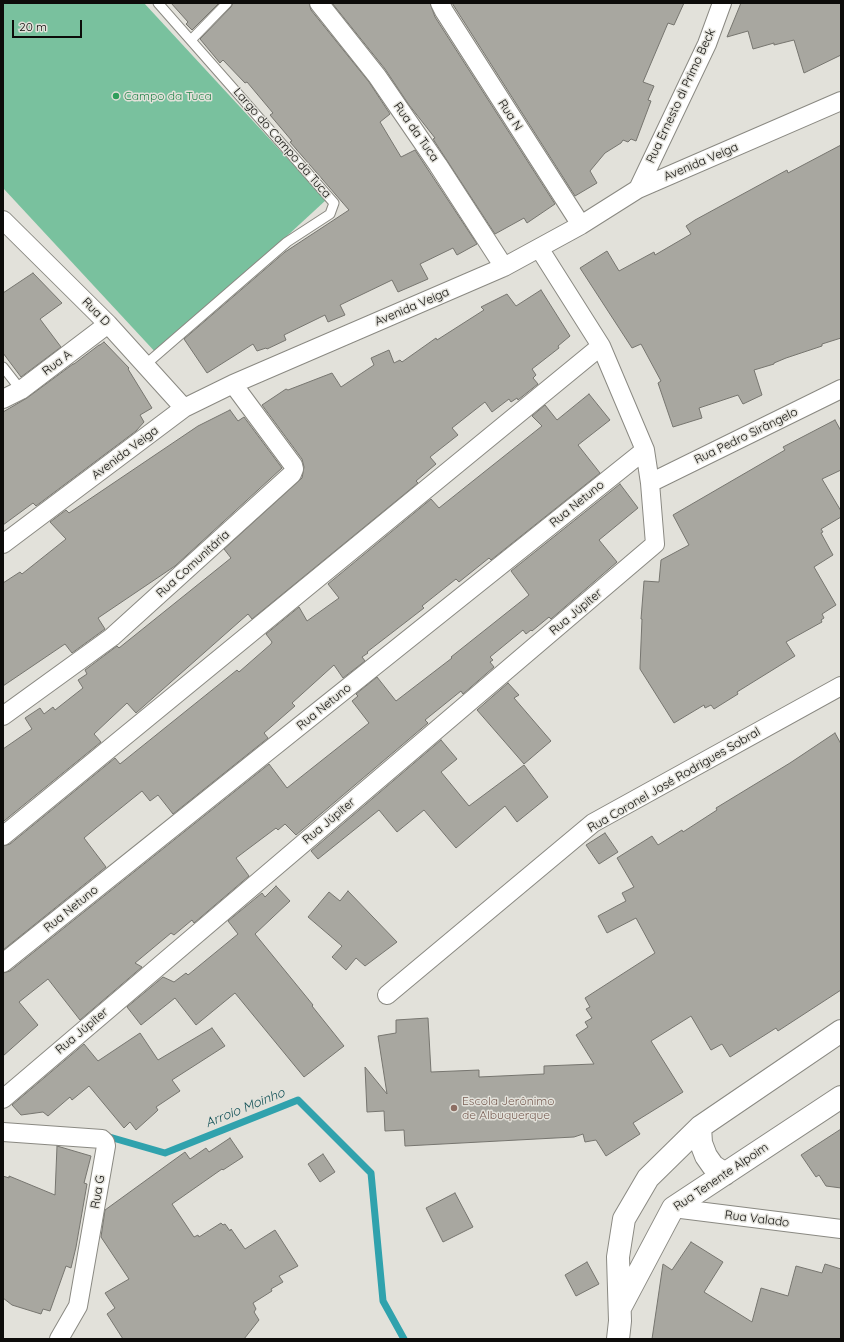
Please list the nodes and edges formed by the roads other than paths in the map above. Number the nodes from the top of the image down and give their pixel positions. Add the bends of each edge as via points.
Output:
1 (158, 3) edge
2 (227, 3) edge
3 (319, 3) edge
4 (440, 3) edge
5 (722, 3) edge
6 (191, 40) junction
7 (841, 101) edge
8 (638, 189) junction
9 (3, 220) edge
10 (581, 225) junction
11 (539, 248) junction
12 (504, 267) junction
13 (108, 324) junction
14 (601, 346) junction
15 (145, 365) junction
16 (3, 367) edge
17 (233, 384) junction
18 (841, 389) edge
19 (21, 390) junction
20 (3, 399) edge
21 (184, 408) junction
22 (645, 450) junction
23 (650, 483) junction
24 (3, 544) edge
25 (841, 686) edge
26 (3, 716) edge
27 (3, 836) edge
28 (3, 962) edge
29 (387, 995) dead end
30 (841, 1031) edge
31 (841, 1097) edge
32 (3, 1099) edge
33 (700, 1127) junction
34 (3, 1132) edge
35 (725, 1174) junction
36 (673, 1208) junction
37 (841, 1229) edge
38 (619, 1309) junction
39 (59, 1339) edge
40 (618, 1339) edge

1 - 6 lane, Largo do Campo da Tuca
2 - 6 lane
3 - 12 street, Rua da Tuca via 377,76
4 - 10 street, Rua N
5 - 8 street, Rua Ernesto di Primo Beck via 707,44
6 - 15 lane, Largo do Campo da Tuca via 334,203 330,214 287,242
7 - 8 street, Avenida Veiga
8 - 10 street, Avenida Veiga
9 - 13 street, Rua D
10 - 11 street, Avenida Veiga
11 - 12 street, Avenida Veiga
11 - 14 street
12 - 17 street, Avenida Veiga
13 - 15 street, Rua D
13 - 19 street, Rua A
14 - 22 street
14 - 27 street
15 - 21 street, Rua D
16 - 19 lane
17 - 21 street, Avenida Veiga
17 - 26 street, Rua Comunitária via 293,465 292,474 112,637
18 - 23 street, Rua Pedro Sirângelo
19 - 20 street, Rua A
21 - 24 street, Avenida Veiga
22 - 23 street
22 - 28 street, Rua Netuno
23 - 32 street, Rua Júpiter via 655,544
25 - 29 street, Rua Coronel José Rodrigues Sobral via 593,823
30 - 33 street
31 - 35 street, Rua Tenente Alpoim
33 - 35 street via 701,1143 706,1156 713,1166
33 - 38 street via 648,1178 624,1219 618,1257
34 - 39 street, Rua G via 102,1139 105,1142 78,1306
35 - 36 street, Rua Tenente Alpoim
36 - 37 street, Rua Valado
36 - 38 street, Rua Tenente Alpoim
38 - 40 street

